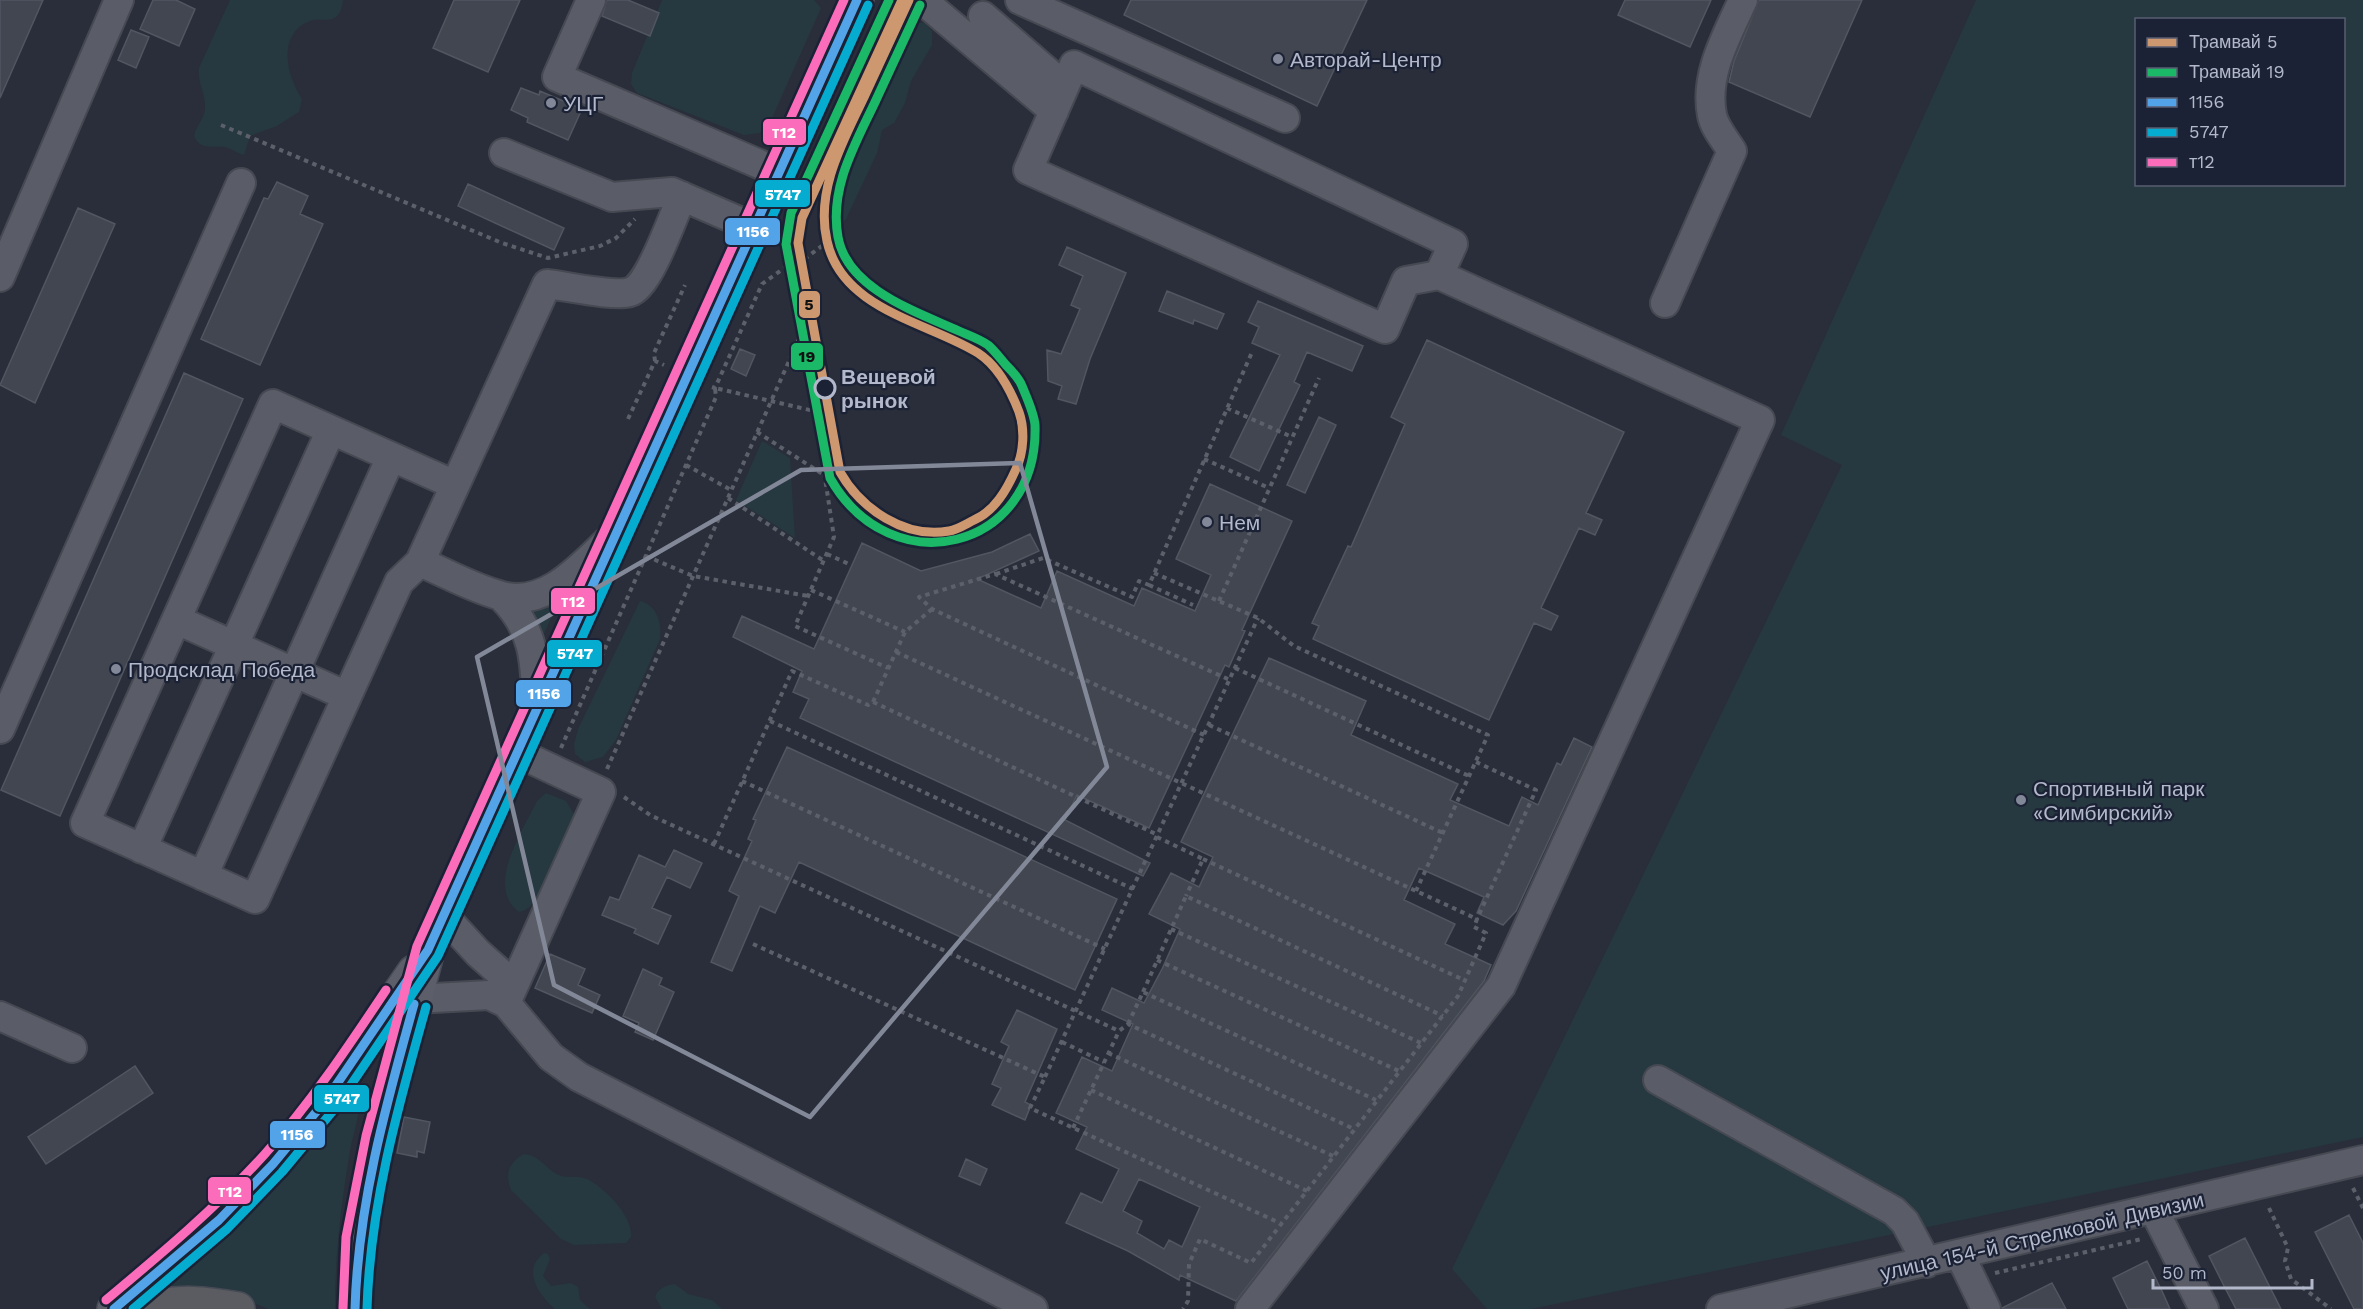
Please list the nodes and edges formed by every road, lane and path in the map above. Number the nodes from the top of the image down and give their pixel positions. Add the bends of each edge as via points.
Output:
1 (119, 0) edge
2 (591, 0) edge
3 (857, 0) edge
4 (1020, 0) edge
5 (1743, 0) edge
6 (915, 5) edge
7 (1058, 8) edge
8 (981, 19) edge
9 (1059, 98) junction
10 (1285, 118) dead end
11 (221, 125) dead end
12 (504, 153) dead end
13 (780, 173) junction
14 (241, 183) dead end
15 (682, 196) junction
16 (756, 228) junction
17 (616, 238) dead end
18 (790, 270) junction
19 (1439, 275) junction
20 (0, 277) edge
21 (762, 284) dead end
22 (685, 285) dead end
23 (1665, 303) dead end
24 (802, 331) junction
25 (1253, 350) dead end
26 (655, 361) dead end
27 (1319, 378) dead end
28 (771, 401) junction
29 (1227, 408) junction
30 (814, 411) junction
31 (331, 430) junction
32 (757, 432) junction
33 (1292, 438) junction
34 (391, 457) junction
35 (1204, 459) junction
36 (686, 465) junction
37 (824, 475) junction
38 (455, 485) junction
39 (1269, 488) junction
40 (731, 490) junction
41 (728, 498) junction
42 (617, 533) junction
43 (826, 554) junction
44 (645, 556) junction
45 (824, 561) junction
46 (420, 562) junction
47 (851, 565) dead end
48 (1154, 573) junction
49 (995, 574) junction
50 (693, 576) junction
51 (1149, 585) junction
52 (811, 590) junction
53 (808, 596) junction
54 (502, 597) junction
55 (1219, 601) junction
56 (1193, 605) dead end
57 (932, 609) junction
58 (1258, 618) junction
59 (177, 620) junction
60 (905, 632) junction
61 (234, 646) junction
62 (896, 651) junction
63 (888, 668) junction
64 (1235, 668) junction
65 (295, 673) junction
66 (1230, 680) junction
67 (347, 696) junction
68 (873, 702) junction
69 (537, 710) junction
70 (770, 721) junction
71 (1209, 725) junction
72 (0, 729) edge
73 (1204, 735) junction
74 (518, 753) junction
75 (1476, 762) junction
76 (552, 769) junction
77 (1469, 776) junction
78 (742, 781) junction
79 (1182, 783) junction
80 (598, 788) junction
81 (1443, 833) junction
82 (1157, 836) junction
83 (713, 844) junction
84 (141, 849) junction
85 (1203, 859) junction
86 (203, 876) junction
87 (1133, 889) junction
88 (1416, 891) junction
89 (1186, 896) junction
90 (444, 916) junction
91 (1477, 919) junction
92 (1171, 929) junction
93 (753, 944) dead end
94 (1105, 949) junction
95 (428, 950) junction
96 (1157, 960) junction
97 (1466, 981) junction
98 (1143, 992) junction
99 (510, 994) junction
100 (415, 999) junction
101 (1076, 1012) junction
102 (0, 1016) edge
103 (1443, 1016) junction
104 (1128, 1024) junction
105 (1119, 1031) junction
106 (1062, 1041) junction
107 (1421, 1043) junction
108 (72, 1048) dead end
109 (1108, 1053) junction
110 (1104, 1062) junction
111 (1399, 1071) junction
112 (1045, 1077) junction
113 (1658, 1080) dead end
114 (1091, 1090) junction
115 (1376, 1100) junction
116 (1073, 1128) junction
117 (1354, 1129) junction
118 (1333, 1156) junction
119 (2359, 1172) edge
120 (1307, 1191) junction
121 (2363, 1208) edge
122 (2269, 1209) dead end
123 (2154, 1210) junction
124 (1282, 1224) junction
125 (1959, 1256) junction
126 (1927, 1263) junction
127 (1754, 1306) edge
128 (114, 1309) edge
129 (146, 1309) edge
130 (238, 1309) edge
131 (355, 1309) edge
132 (1033, 1309) edge
133 (1183, 1309) edge
134 (1250, 1309) edge
135 (1721, 1309) edge
136 (1986, 1309) edge
137 (2204, 1309) edge
138 (2331, 1309) edge

1 - 20 street
2 - 13 street via 557,77
3 - 13 main road
4 - 7 street
5 - 23 street via 1719,53 1709,88 1712,117 1732,151
6 - 8 street
6 - 18 path via 829,188 831,239
7 - 10 street
8 - 9 street
9 - 19 street via 1074,65 1453,244
9 - 19 street via 1028,170 1385,329 1406,281
11 - 17 path via 548,258 600,246
12 - 15 street via 612,197 672,192
13 - 16 main road
14 - 72 street
15 - 16 street
15 - 38 street via 638,289 623,293 547,284
16 - 42 main road
18 - 21 path via 787,266
18 - 24 path
19 - 134 street via 1760,420 1501,986
22 - 26 path via 654,353
24 - 28 path
24 - 30 path
25 - 29 path
27 - 33 path
28 - 30 path
28 - 32 path
28 - 36 path via 715,388 716,397
29 - 33 path
29 - 35 path
30 - 37 path
31 - 34 street
31 - 59 street via 273,405
31 - 61 street
32 - 37 path
32 - 40 path
33 - 39 path
34 - 38 street
34 - 65 street
35 - 39 path
35 - 48 path
36 - 40 path
36 - 44 path
37 - 43 path via 834,537
38 - 46 street
39 - 55 path
40 - 41 path
41 - 45 path
41 - 50 path
42 - 54 street via 554,587 534,595
42 - 69 main road
43 - 45 path
43 - 47 path
44 - 50 path
44 - 76 path
45 - 52 path
46 - 54 street
46 - 67 street via 399,582
48 - 51 path
48 - 55 path
49 - 51 path via 1043,558 1132,597 1139,581
49 - 57 path via 919,597
49 - 66 path
50 - 53 path
50 - 80 path
51 - 56 path
52 - 53 path
52 - 60 path
53 - 63 path via 795,626
54 - 69 street via 519,616 530,638
55 - 58 path
57 - 60 path
57 - 73 path
58 - 64 path
58 - 75 path via 1294,646 1488,735
59 - 61 street
59 - 84 street via 85,824
60 - 62 path
61 - 65 street
61 - 84 street
62 - 63 path
62 - 79 path
63 - 68 path
64 - 66 path
64 - 77 path
65 - 67 street
65 - 86 street
66 - 71 path
67 - 86 street via 255,900
68 - 70 path via 868,705 792,671
68 - 82 path
69 - 74 main road
70 - 78 path
70 - 87 path
71 - 73 path
71 - 81 path
73 - 79 path
74 - 76 street
74 - 90 main road
75 - 77 path
75 - 91 path via 1536,790
76 - 80 street
77 - 81 path
78 - 83 path
78 - 94 path
79 - 82 path
79 - 88 path
80 - 83 path via 630,799 650,814
80 - 99 street via 601,792
81 - 88 path
82 - 85 path
82 - 87 path
83 - 101 path
84 - 86 street
85 - 89 path
85 - 97 path
87 - 94 path
88 - 91 path
89 - 92 path
89 - 103 path
90 - 95 main road
90 - 99 street
91 - 97 path via 1474,927 1486,933
92 - 96 path
92 - 107 path
93 - 112 path
94 - 101 path
95 - 100 main road
95 - 128 main road via 326,1100 273,1164 219,1220
96 - 98 path
96 - 111 path
97 - 103 path
98 - 104 path
98 - 115 path
99 - 100 street
99 - 132 street via 551,1057 579,1077
100 - 131 main road via 378,1138 358,1239
101 - 105 path
101 - 106 path
102 - 108 street
103 - 107 path
104 - 105 path
104 - 117 path
105 - 109 path
106 - 110 path
106 - 112 path
107 - 111 path
109 - 110 path
109 - 118 path
110 - 114 path
111 - 115 path
112 - 116 path via 1030,1108
113 - 126 street via 1894,1211 1905,1222
114 - 116 path
114 - 120 path
115 - 117 path
116 - 124 path
117 - 118 path
118 - 120 path
119 - 121 path
119 - 123 street, улица 154-й Стрелковой Дивизии
120 - 124 path
122 - 138 path via 2288,1248 2285,1261 2291,1279
123 - 125 street, улица 154-й Стрелковой Дивизии
123 - 137 street
124 - 133 path via 1251,1263 1200,1239 1189,1264 1188,1301
125 - 126 street, улица 154-й Стрелковой Дивизии
125 - 136 street
126 - 127 street, улица 154-й Стрелковой Дивизии
127 - 135 street, улица 154-й Стрелковой Дивизии
129 - 130 highway via 204,1302

